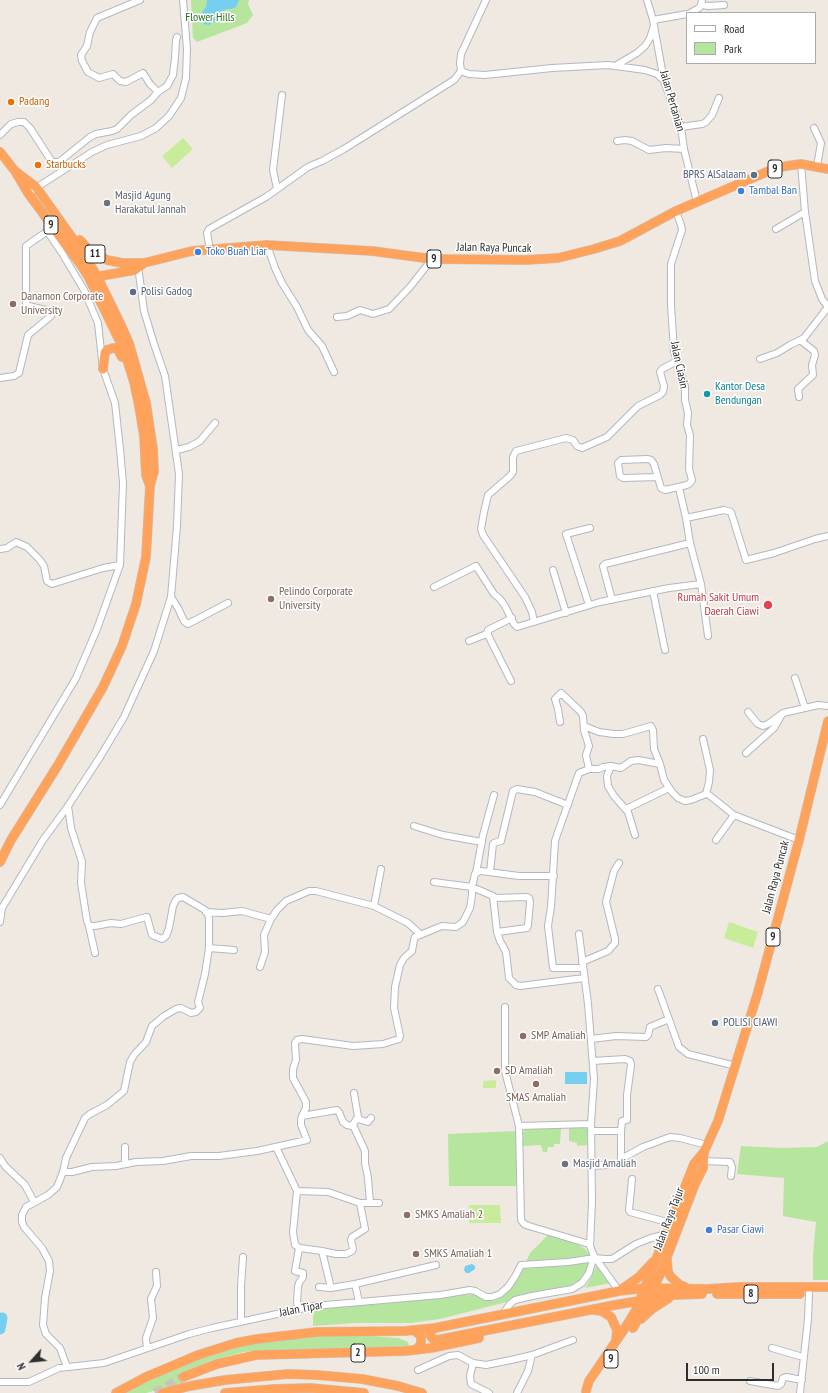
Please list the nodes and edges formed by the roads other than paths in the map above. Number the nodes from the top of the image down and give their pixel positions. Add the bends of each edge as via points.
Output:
1 (140, 0) edge
2 (183, 0) edge
3 (486, 0) edge
4 (647, 0) edge
5 (701, 2) edge
6 (724, 5) dead end
7 (692, 12) edge
8 (686, 14) edge
9 (654, 22) junction
10 (177, 37) dead end
11 (615, 66) junction
12 (461, 71) junction
13 (664, 81) junction
14 (158, 92) junction
15 (282, 95) dead end
16 (719, 98) dead end
17 (680, 127) junction
18 (814, 128) dead end
19 (0, 135) edge
20 (617, 140) dead end
21 (684, 149) junction
22 (0, 152) edge
23 (801, 164) junction
24 (817, 166) junction
25 (828, 169) edge
26 (277, 189) junction
27 (32, 190) junction
28 (696, 202) junction
29 (676, 211) junction
30 (805, 212) junction
31 (58, 218) junction
32 (50, 229) junction
33 (776, 229) dead end
34 (267, 245) junction
35 (210, 250) junction
36 (432, 259) junction
37 (140, 265) junction
38 (114, 273) junction
39 (93, 277) junction
40 (107, 296) junction
41 (828, 307) edge
42 (337, 317) dead end
43 (800, 340) junction
44 (760, 359) dead end
45 (677, 361) junction
46 (103, 369) junction
47 (130, 370) junction
48 (334, 372) dead end
49 (0, 378) edge
50 (799, 397) dead end
51 (215, 423) dead end
52 (176, 450) junction
53 (657, 477) junction
54 (150, 486) junction
55 (678, 488) junction
56 (686, 518) junction
57 (590, 528) dead end
58 (828, 536) edge
59 (690, 543) junction
60 (0, 549) edge
61 (120, 565) junction
62 (553, 570) dead end
63 (701, 584) junction
64 (434, 587) dead end
65 (653, 591) junction
66 (171, 597) junction
67 (612, 600) junction
68 (228, 603) dead end
69 (589, 605) junction
70 (566, 613) junction
71 (512, 618) junction
72 (534, 622) junction
73 (487, 633) junction
74 (708, 636) dead end
75 (469, 641) dead end
76 (666, 650) dead end
77 (795, 678) dead end
78 (511, 681) dead end
79 (828, 706) edge
80 (805, 708) junction
81 (748, 712) dead end
82 (783, 713) junction
83 (828, 721) edge
84 (560, 722) dead end
85 (584, 726) junction
86 (703, 740) dead end
87 (746, 753) dead end
88 (660, 764) junction
89 (611, 766) junction
90 (589, 769) junction
91 (669, 788) junction
92 (706, 794) junction
93 (494, 795) dead end
94 (0, 805) edge
95 (568, 805) junction
96 (68, 806) junction
97 (626, 808) junction
98 (734, 815) junction
99 (414, 826) dead end
100 (635, 835) dead end
101 (716, 840) dead end
102 (799, 840) junction
103 (482, 842) junction
104 (0, 862) edge
105 (619, 863) dead end
106 (381, 869) dead end
107 (490, 872) junction
108 (476, 873) junction
109 (554, 876) junction
110 (434, 882) dead end
111 (472, 887) junction
112 (494, 898) junction
113 (374, 906) junction
114 (206, 912) junction
115 (271, 918) junction
116 (0, 922) edge
117 (89, 926) junction
118 (497, 932) junction
119 (420, 934) junction
120 (579, 934) dead end
121 (209, 948) junction
122 (234, 950) dead end
123 (95, 953) dead end
124 (583, 965) junction
125 (260, 967) dead end
126 (554, 972) dead end
127 (584, 978) junction
128 (554, 981) junction
129 (658, 989) dead end
130 (505, 1007) dead end
131 (669, 1019) junction
132 (591, 1039) junction
133 (593, 1061) junction
134 (736, 1066) junction
135 (354, 1093) dead end
136 (302, 1116) junction
137 (372, 1118) dead end
138 (358, 1119) junction
139 (591, 1124) junction
140 (353, 1125) junction
141 (519, 1126) junction
142 (592, 1131) junction
143 (621, 1131) junction
144 (125, 1147) dead end
145 (276, 1147) junction
146 (705, 1153) junction
147 (0, 1158) edge
148 (125, 1164) junction
149 (608, 1165) dead end
150 (591, 1166) junction
151 (63, 1172) junction
152 (731, 1176) dead end
153 (632, 1179) dead end
154 (297, 1190) junction
155 (34, 1202) junction
156 (360, 1203) junction
157 (370, 1203) junction
158 (378, 1203) dead end
159 (671, 1223) junction
160 (667, 1234) junction
161 (590, 1244) junction
162 (299, 1248) junction
163 (322, 1251) junction
164 (243, 1257) dead end
165 (667, 1257) junction
166 (594, 1258) junction
167 (656, 1259) junction
168 (436, 1266) dead end
169 (156, 1272) dead end
170 (355, 1284) junction
171 (319, 1287) dead end
172 (650, 1287) junction
173 (331, 1288) junction
174 (687, 1288) junction
175 (828, 1288) edge
176 (619, 1291) junction
177 (828, 1293) edge
178 (808, 1294) junction
179 (674, 1295) junction
180 (645, 1300) junction
181 (359, 1302) junction
182 (591, 1309) junction
183 (298, 1310) junction
184 (502, 1315) junction
185 (241, 1321) junction
186 (534, 1321) junction
187 (634, 1326) junction
188 (435, 1328) junction
189 (413, 1330) junction
190 (573, 1340) dead end
191 (616, 1341) junction
192 (147, 1348) junction
193 (772, 1348) dead end
194 (416, 1350) junction
195 (532, 1354) junction
196 (803, 1357) junction
197 (473, 1363) junction
198 (67, 1367) junction
199 (418, 1370) dead end
200 (183, 1377) tunnel mouth
201 (802, 1380) junction
202 (750, 1381) dead end
203 (0, 1382) edge
204 (585, 1392) edge
205 (116, 1393) edge
206 (162, 1393) edge
207 (225, 1393) edge
208 (364, 1393) edge
209 (422, 1393) edge
210 (489, 1393) edge
211 (517, 1393) edge
212 (800, 1393) edge

1 - 14 street via 97,18 87,46 80,55 88,72 99,78 114,74 120,81 126,82 143,73
2 - 27 street via 187,49 186,78 181,98 169,116 156,128 141,136 97,149
3 - 12 street via 461,54
4 - 9 street, Jalan Pertanian
5 - 6 street via 709,6
5 - 7 street
8 - 9 street
9 - 11 street via 645,46
9 - 13 street, Jalan Pertanian
10 - 14 street via 172,78 165,88
11 - 12 street via 552,68 485,75
11 - 13 street via 651,72
12 - 26 street via 454,80 440,89 344,149 312,165
13 - 17 street, Jalan Pertanian
14 - 19 street via 117,129 93,135 57,162 52,162 24,122 11,124
15 - 26 street via 273,170
16 - 17 street via 706,122
17 - 21 street, Jalan Pertanian
18 - 24 street via 820,143
20 - 21 street via 632,141 649,150
21 - 28 street, Jalan Pertanian
22 - 27 highway, 9
23 - 24 highway, Jalan Raya Puncak / 9
23 - 28 highway, Jalan Raya Puncak / 9 via 771,170
23 - 30 street
24 - 25 highway, Jalan Raya Puncak / 9
26 - 35 street via 209,229
27 - 31 highway, 9
27 - 32 highway, 9
28 - 29 highway, Jalan Raya Puncak / 9
29 - 36 highway, Jalan Raya Puncak / 9 via 620,241 558,258
29 - 45 street, Jalan Ciasin via 682,230 670,269 674,348
30 - 33 street
30 - 41 street via 816,288
31 - 37 highway, 11 via 67,224 88,249 101,258 115,263
31 - 39 highway, 9 via 83,253
32 - 39 highway, 9 via 69,247
32 - 46 street via 89,300 99,326
32 - 49 street via 26,246 26,304 48,311 51,316 28,335 19,373
34 - 35 highway, Jalan Raya Puncak / 9
34 - 36 highway, Jalan Raya Puncak / 9 via 365,251
34 - 48 street via 274,268 308,330 324,350
35 - 37 highway, Jalan Raya Puncak / 9 via 192,251
36 - 42 street via 389,309 373,314 360,310 343,318
37 - 38 highway, Jalan Raya Puncak / 9 via 131,271
37 - 52 street via 144,311 165,376
38 - 39 highway, Jalan Raya Puncak / 9
38 - 40 highway via 108,284
39 - 40 highway
39 - 47 highway
40 - 54 highway via 129,342 146,403 154,462
41 - 43 street
43 - 44 street via 774,355
43 - 50 street via 814,351 815,355 813,375 798,389
45 - 55 street, Jalan Ciasin via 685,387 690,435 689,468 692,480
45 - 72 street via 660,372 663,392 638,406 607,437 582,448 573,440 566,438 516,451 513,457 513,472 488,496 481,529 483,535 525,597
46 - 47 highway via 105,353 114,348 119,350
46 - 61 street via 115,403 123,483
47 - 54 highway via 142,422 146,475
51 - 52 street via 200,441
52 - 66 street via 179,474
53 - 53 street via 654,463 650,459 619,462 620,476 623,478
53 - 55 street via 663,490
54 - 104 highway via 146,556 136,604 122,646 104,687
55 - 56 street
56 - 58 street via 730,510 746,560
56 - 59 street
57 - 69 street via 566,534
59 - 63 street
59 - 67 street via 605,564 603,566
60 - 61 street via 16,542 27,547 40,559 47,581 52,584
61 - 94 street via 100,622 76,678
62 - 70 street
63 - 65 street
63 - 74 street
64 - 71 street via 476,566
65 - 67 street
65 - 76 street
66 - 68 street via 188,624
66 - 96 street via 154,651 124,717
67 - 69 street
69 - 70 street
70 - 72 street
71 - 72 street via 517,627
71 - 73 street via 488,630
73 - 75 street
73 - 78 street
77 - 80 street
79 - 80 street
80 - 82 street
81 - 82 street via 763,726
82 - 87 street via 774,728
83 - 102 highway, Jalan Raya Puncak / 9
84 - 85 street via 555,699 561,693 582,714
85 - 88 street via 614,734 651,726 654,750
85 - 90 street via 589,746 586,755
86 - 92 street via 710,770
88 - 89 street via 638,760 631,761 622,768
88 - 91 street
89 - 90 street
89 - 97 street via 606,776 608,786
90 - 95 street via 579,772
91 - 92 street via 678,798 685,800 694,800
91 - 97 street
92 - 98 street
93 - 103 street
95 - 107 street via 535,792 517,789 513,791 501,841 493,844
95 - 109 street via 556,842
96 - 116 street via 43,840 2,908
96 - 117 street via 71,828 82,862 81,883
97 - 100 street
98 - 101 street
98 - 102 street
99 - 103 street via 443,835
102 - 134 highway, Jalan Raya Puncak / 9
103 - 108 street
105 - 124 street via 614,871 606,902 615,942 608,951
106 - 113 street
107 - 108 street
107 - 109 street via 519,876
108 - 111 street
109 - 124 street via 548,926 553,968
110 - 111 street
111 - 112 street
111 - 119 street via 470,908 460,925 442,926
112 - 118 street
112 - 118 street via 527,897 530,902 527,928
113 - 115 street via 309,891 286,901
113 - 119 street via 408,923
114 - 115 street via 246,911
114 - 117 street via 183,897 178,898 173,906 166,936 162,939 152,935 146,916 121,924
114 - 121 street via 209,919
115 - 125 street via 264,935 265,952
117 - 123 street
118 - 128 street via 506,951 508,974 513,983 520,986
119 - 136 street via 414,938 412,951 402,961 394,987 394,1008 399,1039 383,1044 353,1046 302,1039 295,1043 293,1078 303,1096 306,1108
120 - 124 street
121 - 122 street
121 - 151 street via 198,1002 200,1008 191,1013 180,1008 173,1010 151,1027 145,1044 130,1062 124,1091 85,1118 66,1158
124 - 127 street
126 - 128 street
127 - 128 street
127 - 132 street
129 - 131 street
130 - 141 street via 505,1071
131 - 132 street via 650,1027 646,1037 616,1036
131 - 134 street via 677,1044 685,1052
132 - 133 street
133 - 139 street
133 - 143 street via 630,1061 627,1120 622,1121
134 - 146 highway, Jalan Raya Puncak / 9
135 - 138 street
136 - 140 street via 337,1110 345,1124
136 - 145 street via 301,1125 308,1140
137 - 138 street via 368,1122
138 - 140 street
139 - 141 street
139 - 142 street
140 - 157 street via 364,1151
141 - 161 street via 521,1222
142 - 143 street
142 - 150 street
143 - 146 street via 621,1159 670,1137 680,1138
144 - 148 street
145 - 148 street via 219,1156 191,1156
145 - 154 street
146 - 152 street via 730,1162
146 - 159 highway, Jalan Raya Tajur / 9 via 694,1164
146 - 165 highway, Jalan Raya Tajur / 9 via 703,1168
147 - 155 street via 25,1185
148 - 151 street
149 - 150 street
150 - 161 street
151 - 155 street via 54,1191
153 - 159 street via 630,1212
154 - 156 street via 328,1192
154 - 162 street via 293,1232 295,1245
155 - 198 street via 24,1210 22,1222 49,1261 44,1329 60,1348
156 - 157 street
156 - 163 street via 365,1229 352,1237 352,1251 346,1254
157 - 158 street
159 - 160 highway, Jalan Raya Tajur / 9
160 - 166 street via 636,1244 615,1258
160 - 167 highway, Jalan Raya Tajur / 9
161 - 166 street
162 - 163 street
162 - 183 street via 295,1271 303,1273 303,1277 298,1287
163 - 173 street
164 - 185 street
165 - 172 highway, Jalan Raya Tajur / 9
165 - 174 highway via 671,1278
166 - 176 street
166 - 181 street, Jalan Tipar via 522,1264 505,1291 488,1298 470,1290
166 - 184 street via 589,1274 582,1283 572,1289 516,1300
167 - 172 highway, 9
167 - 176 highway via 639,1278
168 - 170 street
169 - 192 street via 157,1286 151,1299 153,1318 146,1338
170 - 173 street
170 - 181 street
171 - 173 street
172 - 174 highway, 8
172 - 176 highway, 2
172 - 180 highway, Jalan Raya Tajur / 9
174 - 175 highway, 8
176 - 184 highway, 2
177 - 178 highway, 8
178 - 179 highway, 8
178 - 196 street via 808,1324
179 - 180 highway, 8
179 - 187 highway via 652,1309
180 - 182 highway, 2
180 - 187 highway, Jalan Raya Tajur / 9
180 - 191 highway, Jalan Raya Tajur / 9
181 - 183 street, Jalan Tipar via 327,1304
182 - 186 highway, 2
182 - 191 highway via 602,1311 611,1317 617,1330
183 - 185 street, Jalan Tipar
184 - 188 highway, 2
185 - 192 street, Jalan Tipar
186 - 188 highway, 2 via 438,1340 430,1335
186 - 194 highway, 2 via 494,1334
187 - 204 highway, Jalan Raya Tajur / 9 via 593,1385
188 - 189 highway, 2
189 - 194 highway via 421,1337 421,1344
189 - 205 highway, 2 via 317,1332 236,1343 176,1364
190 - 195 street
191 - 204 highway, Jalan Raya Tajur / 9 via 589,1381
192 - 198 street, Jalan Tipar via 104,1363
193 - 196 street
194 - 200 highway, 2 via 256,1355 217,1364
195 - 197 street via 486,1365
195 - 211 street via 528,1371
196 - 201 street
197 - 199 street via 458,1355 449,1356
197 - 210 street via 470,1382
198 - 203 street, Jalan Tipar via 29,1382
201 - 202 street via 786,1377 778,1386
201 - 212 street
206 - 209 highway, 2 via 225,1380 288,1374 362,1379
207 - 208 highway via 311,1388

